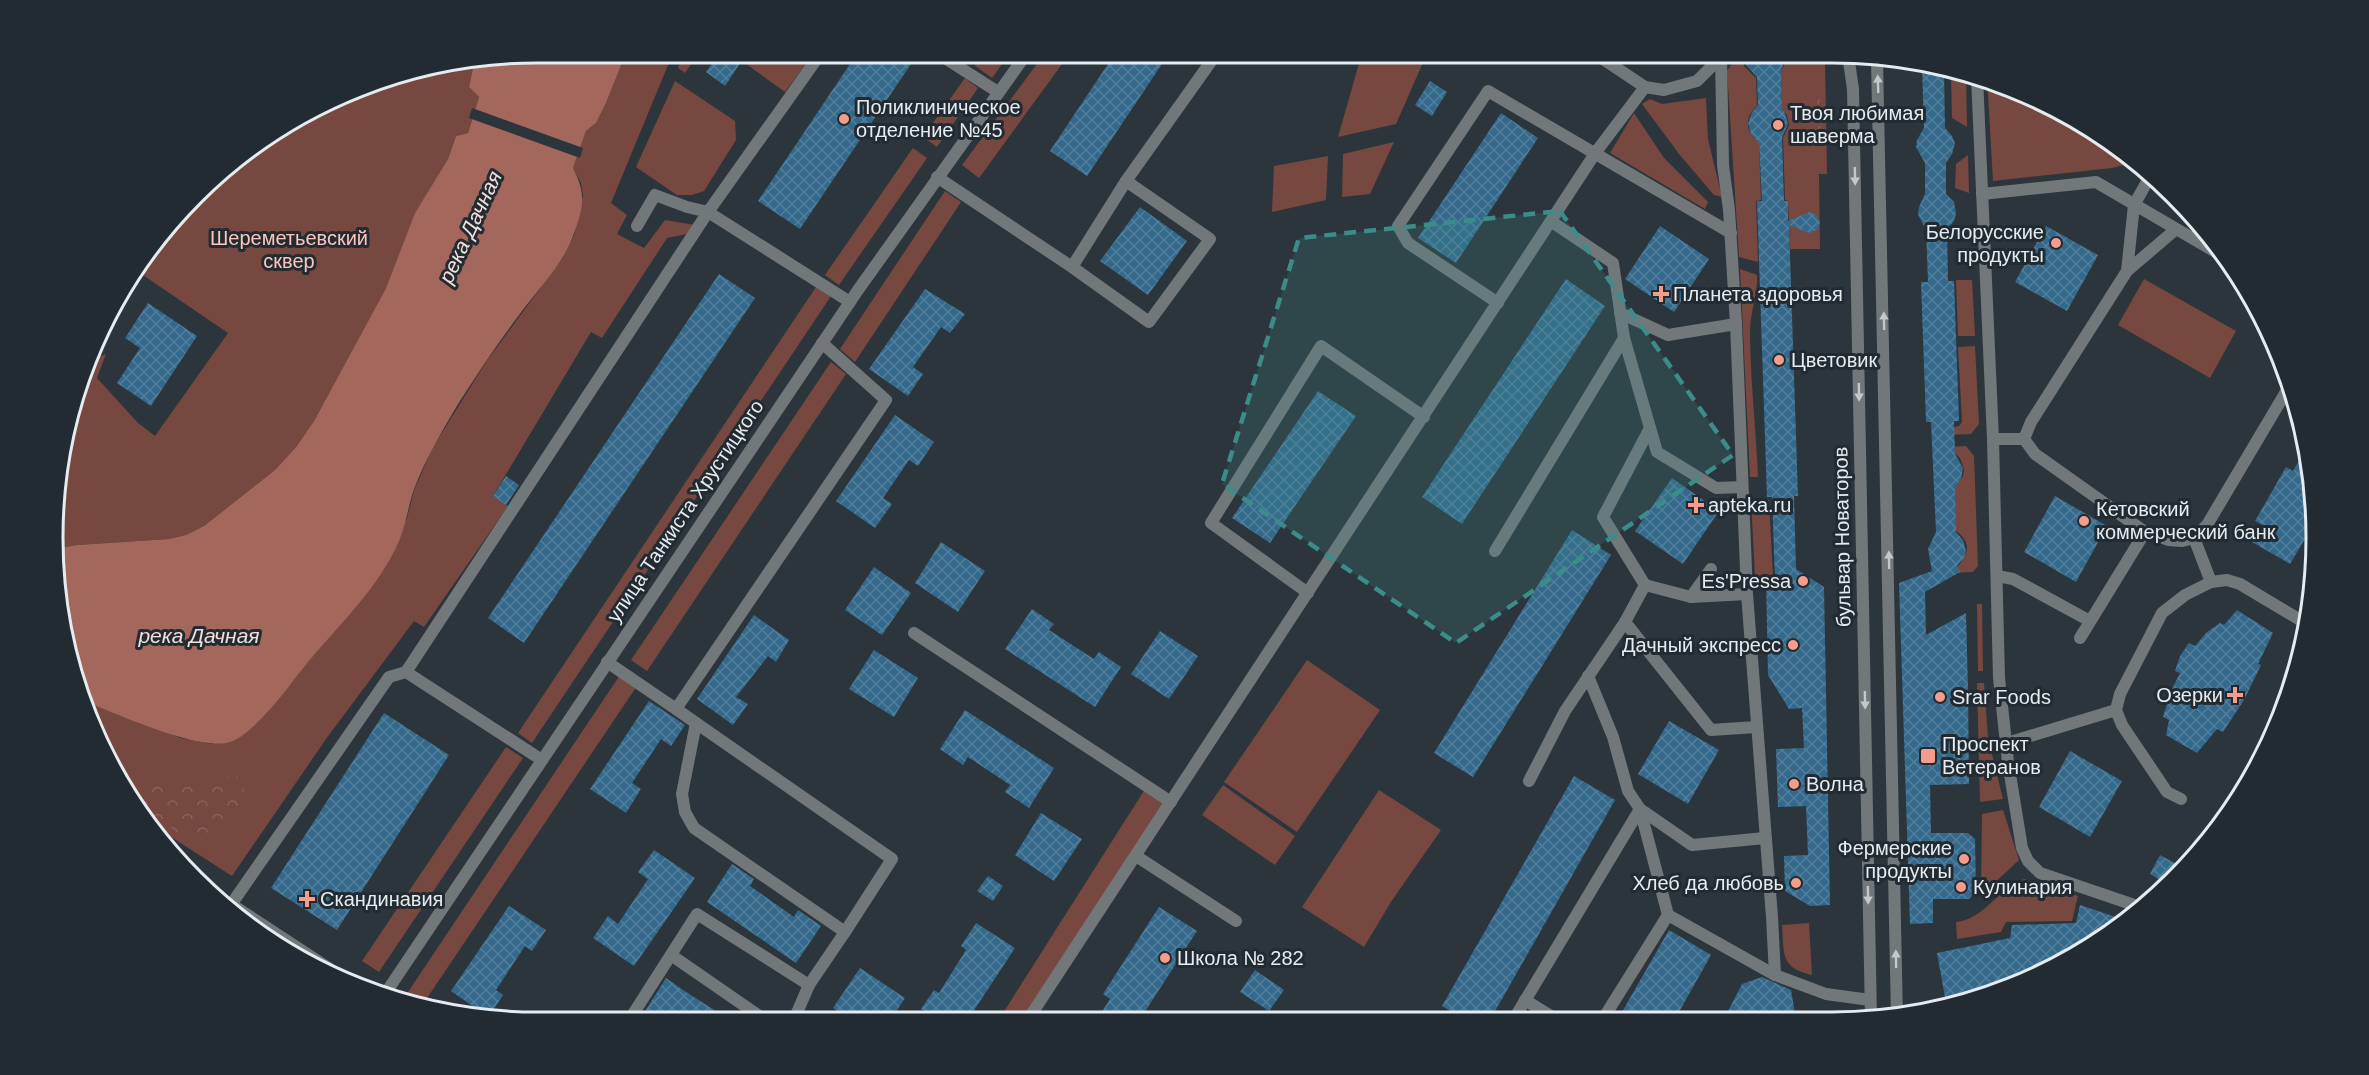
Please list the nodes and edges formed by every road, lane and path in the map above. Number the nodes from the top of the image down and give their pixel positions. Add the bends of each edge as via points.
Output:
1 (813, 63) edge
2 (954, 63) edge
3 (1019, 63) edge
4 (1209, 63) edge
5 (1610, 63) edge
6 (1714, 63) edge
7 (1722, 63) edge
8 (1849, 64) edge
9 (1877, 65) edge
10 (1977, 86) edge
11 (1645, 87) junction
12 (998, 92) junction
13 (1596, 152) junction
14 (937, 177) junction
15 (1126, 180) junction
16 (2146, 183) edge
17 (1982, 194) junction
18 (2134, 205) junction
19 (708, 212) junction
20 (1552, 222) junction
21 (637, 226) dead end
22 (2175, 230) junction
23 (1731, 233) junction
24 (2207, 247) edge
25 (1072, 267) junction
26 (2127, 271) junction
27 (850, 302) junction
28 (1498, 303) junction
29 (1620, 314) junction
30 (1736, 324) junction
31 (1624, 338) junction
32 (822, 343) junction
33 (2284, 395) edge
34 (1424, 417) junction
35 (1650, 428) junction
36 (2024, 439) junction
37 (1993, 440) junction
38 (1742, 487) junction
39 (2145, 532) junction
40 (2194, 538) junction
41 (1495, 551) dead end
42 (1711, 569) dead end
43 (1996, 576) junction
44 (2211, 582) junction
45 (1645, 585) junction
46 (1308, 593) junction
47 (1747, 594) junction
48 (1690, 597) junction
49 (2299, 619) edge
50 (2090, 621) junction
51 (1625, 622) junction
52 (914, 633) dead end
53 (2080, 638) dead end
54 (607, 662) junction
55 (406, 672) junction
56 (1588, 676) junction
57 (676, 709) junction
58 (2116, 710) junction
59 (696, 723) junction
60 (1756, 727) junction
61 (2007, 743) junction
62 (542, 760) junction
63 (1529, 781) dead end
64 (2181, 799) dead end
65 (1171, 802) junction
66 (1640, 809) junction
67 (1765, 838) junction
68 (1136, 856) junction
69 (234, 901) edge
70 (2132, 904) edge
71 (1668, 915) junction
72 (1236, 921) dead end
73 (845, 932) junction
74 (671, 955) junction
75 (1775, 975) junction
76 (809, 985) junction
77 (389, 988) edge
78 (1525, 1000) junction
79 (1870, 1000) junction
80 (1897, 1007) edge
81 (1871, 1010) edge
82 (634, 1012) edge
83 (754, 1012) edge
84 (797, 1012) edge
85 (1033, 1012) edge
86 (1518, 1012) edge
87 (1545, 1012) edge
88 (1607, 1012) edge

1 - 19 street
2 - 12 street
3 - 12 street, улица Танкиста Хрустицкого
4 - 15 street
5 - 11 street
6 - 11 street via 1697,81 1664,90
7 - 23 street via 1723,165
8 -> 79 street, бульвар Новаторов via 1853,101
80 -> 9 street
10 - 17 street
11 - 13 street
12 - 14 street, улица Танкиста Хрустицкого
13 - 20 street
13 - 23 street
13 - 28 street via 1488,91 1398,226 1408,243
14 - 25 street
14 - 27 street, улица Танкиста Хрустицкого
15 - 25 street
15 - 25 street via 1210,239 1149,322
16 - 18 street
17 - 18 street via 2096,182
17 - 37 street
18 - 22 street
18 - 26 street
19 - 21 street via 655,195
19 - 27 street
19 - 55 street
20 - 28 street
20 - 29 street via 1613,264
22 - 24 street
22 - 26 street
23 - 30 street
26 - 36 street
27 - 32 street, улица Танкиста Хрустицкого
28 - 34 street
29 - 30 street via 1668,335
29 - 31 street
30 - 38 street
31 - 35 street
31 - 41 street
32 - 54 street, улица Танкиста Хрустицкого
32 - 57 street via 886,400
33 - 40 street via 2207,525
34 - 46 street
34 - 46 street via 1322,346 1211,524
35 - 38 street via 1657,452 1716,488
35 - 45 street via 1603,517
36 - 37 street
36 - 39 street via 2035,454
37 - 43 street
38 - 47 street
39 - 40 street via 2169,540
39 - 50 street
40 - 44 street
42 - 48 street
43 - 50 street via 2013,579
43 - 61 street via 1999,678
44 - 49 street via 2227,580 2240,584
44 - 58 street via 2162,613 2120,694
45 - 48 street
45 - 51 street
46 - 65 street
47 - 48 street
47 - 60 street
50 - 53 street
51 - 56 street
51 - 60 street via 1711,730
52 - 65 street
54 - 57 street
54 - 62 street, улица Танкиста Хрустицкого
55 - 62 street
55 - 69 street via 389,677
56 - 63 street
56 - 66 street via 1628,790
57 - 59 street
58 - 61 street
58 - 64 street via 2167,792
59 - 73 street via 682,794 684,812 694,828
59 - 73 street via 892,859
60 - 67 street
61 - 70 street via 2017,823 2028,861 2040,873
62 - 77 street, улица Танкиста Хрустицкого
65 - 68 street
66 - 67 street via 1692,845
66 - 71 street
66 - 78 street
67 - 75 street
68 - 72 street
68 - 85 street
71 - 75 street
71 - 88 street
73 - 76 street
74 - 76 street via 697,914
74 - 82 street
74 - 83 street
75 - 79 street via 1826,994
76 - 84 street
78 - 86 street
78 - 87 street
79 - 81 street, бульвар Новаторов

